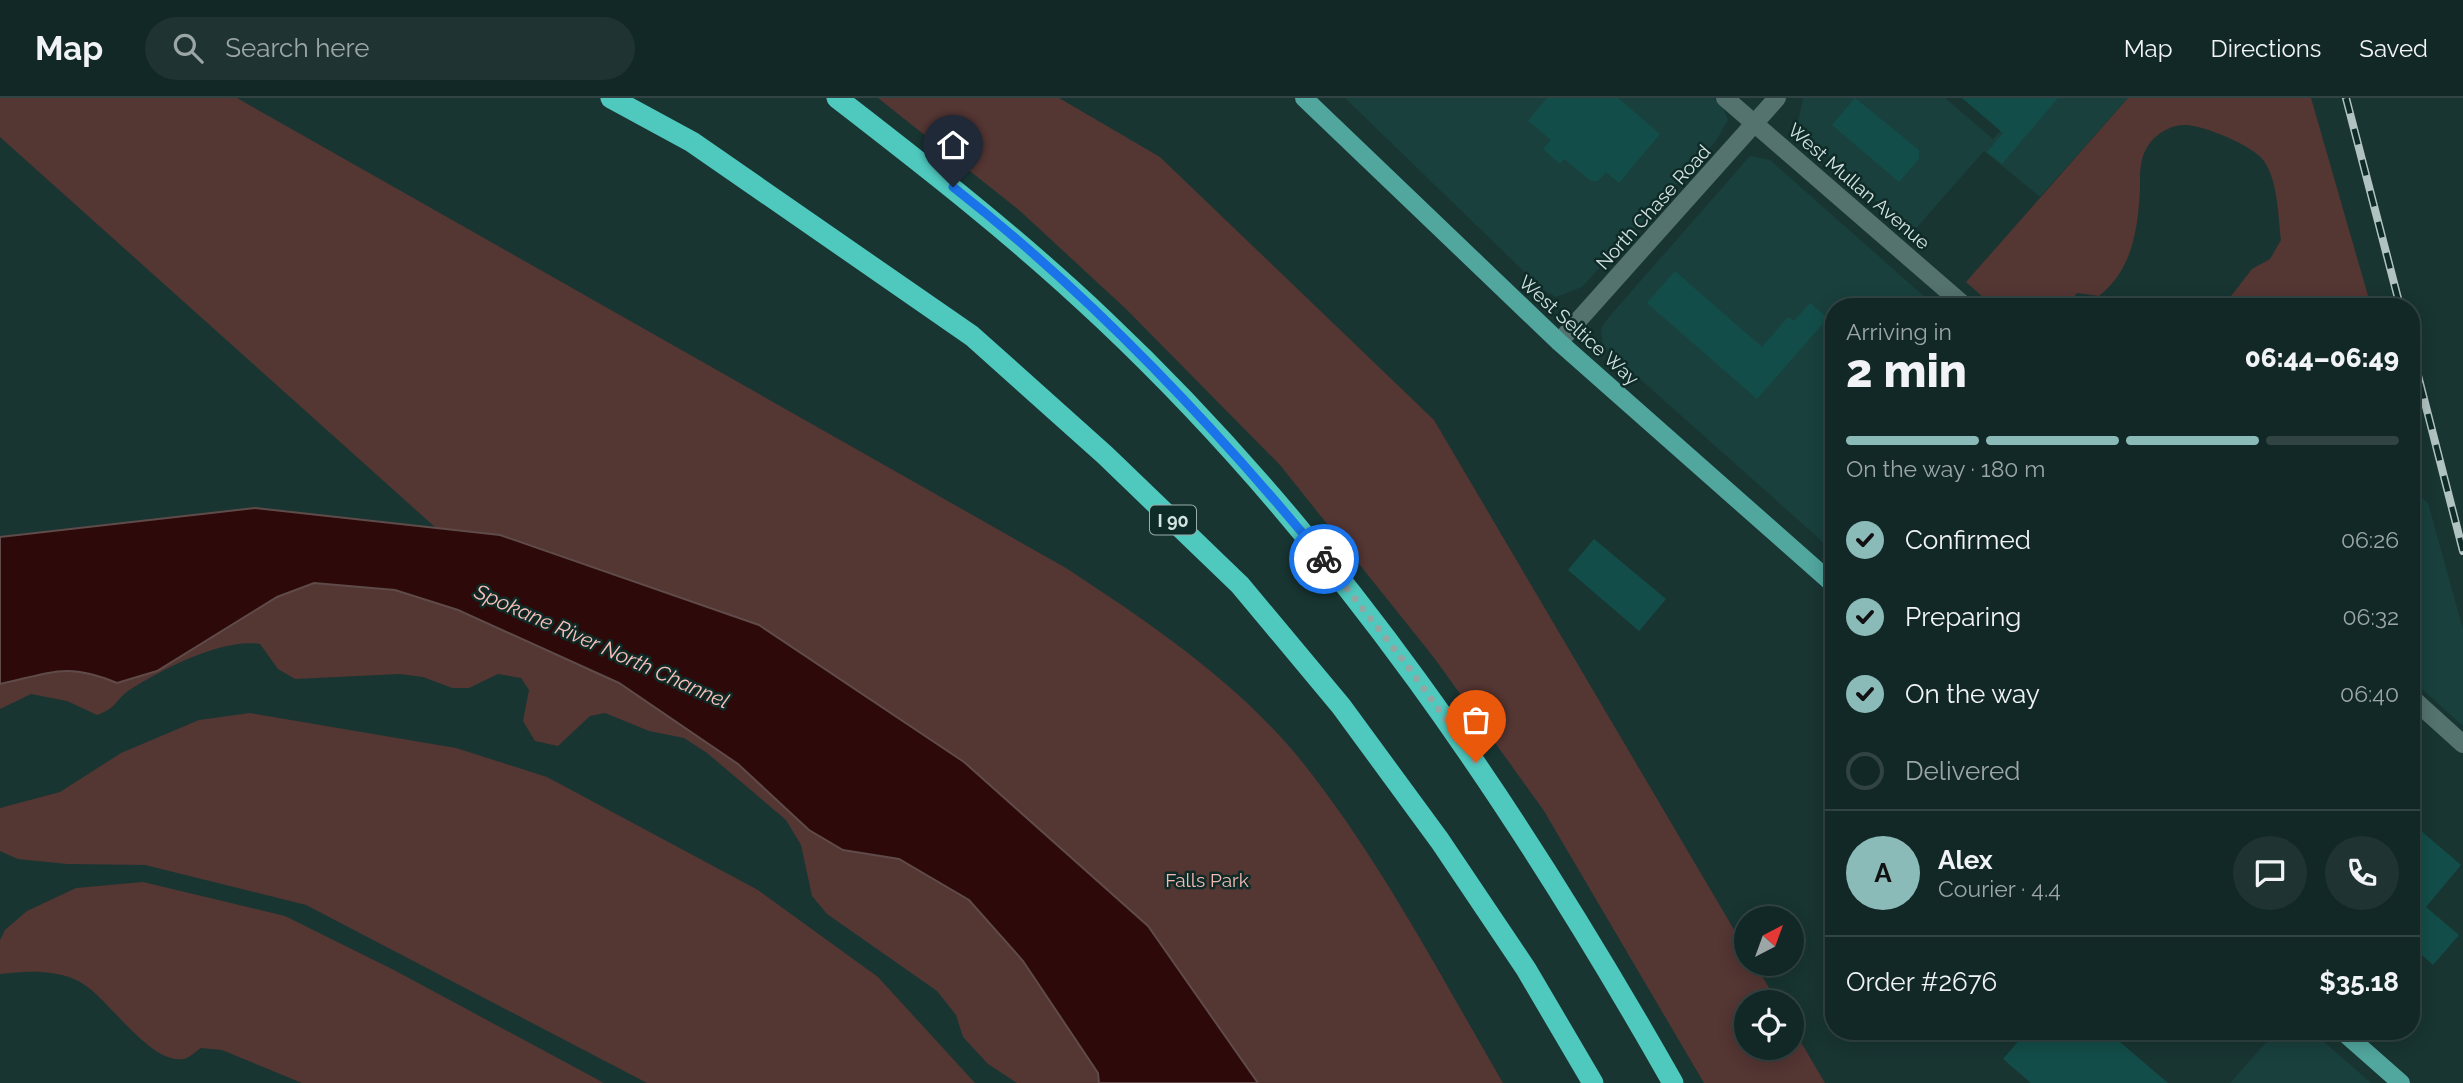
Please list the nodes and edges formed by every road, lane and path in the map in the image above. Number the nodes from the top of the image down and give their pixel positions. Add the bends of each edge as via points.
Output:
1 (611, 98) edge
2 (837, 98) edge
3 (1304, 98) edge
4 (1725, 98) edge
5 (1777, 98) edge
6 (1755, 124) junction
7 (1956, 298) edge
8 (1559, 342) junction
9 (1825, 577) edge
10 (2420, 705) edge
11 (2463, 744) edge
12 (1613, 977) junction
13 (2352, 1040) edge
14 (1593, 1083) edge
15 (1673, 1083) edge
16 (1679, 1083) edge
17 (2401, 1083) edge

1 - 14 highway, I 90 via 692,142 972,336 1240,585 1341,706 1440,841 1526,969
2 - 12 highway via 1040,260 1234,454 1353,595 1455,732
3 - 8 main road, West Seltice Way
4 - 6 street, West Mullan Avenue
5 - 6 street, North Chase Road
6 - 7 street, West Mullan Avenue
6 - 8 street, North Chase Road
8 - 9 main road, West Seltice Way
10 - 11 street
12 - 15 highway
12 - 16 highway
13 - 17 main road

